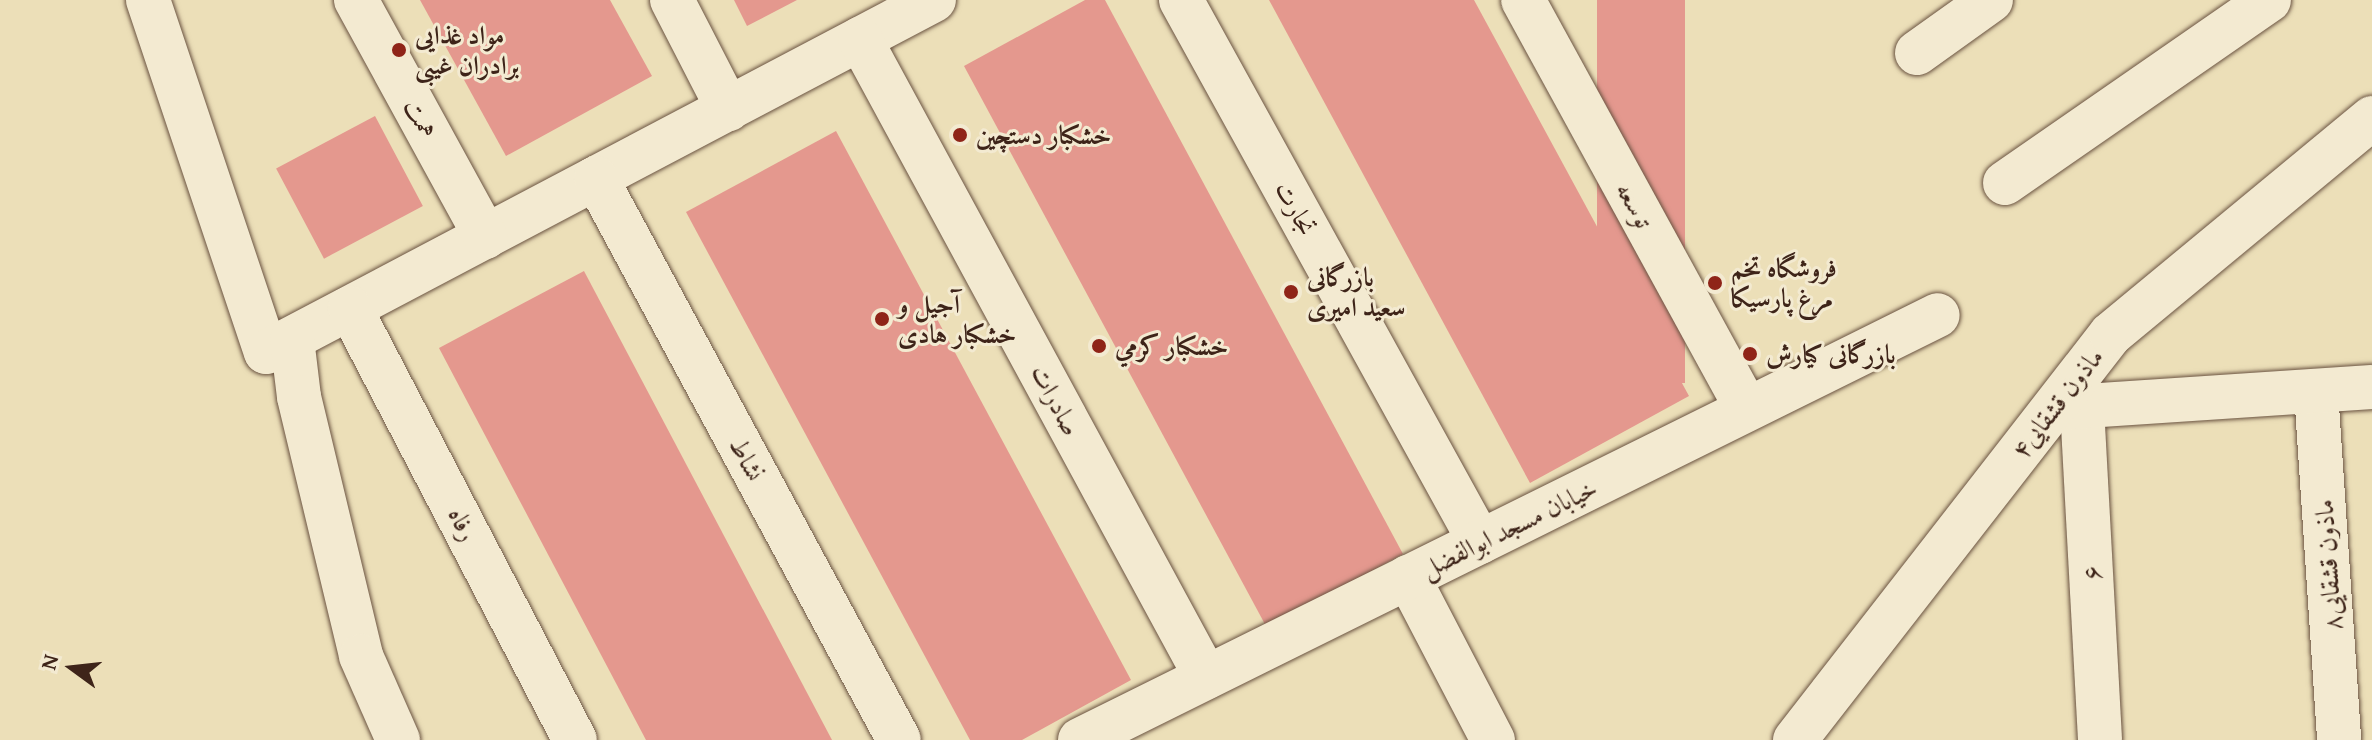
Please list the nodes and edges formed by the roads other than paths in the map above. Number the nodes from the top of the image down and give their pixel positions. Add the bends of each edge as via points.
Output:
1 (148, 0) edge
2 (356, 0) edge
3 (672, 0) edge
4 (934, 0) edge
5 (1181, 0) edge
6 (1523, 0) edge
7 (1991, 0) edge
8 (2269, 0) edge
9 (860, 39) junction
10 (1917, 53) dead end
11 (728, 109) junction
12 (2372, 118) edge
13 (596, 178) junction
14 (2005, 183) dead end
15 (486, 237) junction
16 (350, 308) junction
17 (1938, 315) dead end
18 (292, 339) junction
19 (2372, 387) edge
20 (2316, 391) junction
21 (2068, 408) junction
22 (1747, 409) junction
23 (1480, 542) junction
24 (1408, 577) junction
25 (1206, 677) junction
26 (398, 740) edge
27 (575, 740) edge
28 (899, 740) edge
29 (1080, 740) edge
30 (1493, 740) edge
31 (1795, 740) edge
32 (2100, 740) edge
33 (2339, 740) edge

1 - 18 street via 266,352
2 - 15 street, همت
3 - 11 street
4 - 9 street
5 - 23 street, تجارت
6 - 22 street, توسعه
7 - 10 street
8 - 14 street
9 - 11 street
9 - 25 street, صادرات
11 - 13 street
12 - 21 street, ۴ماذون قشقایی via 2111,334
13 - 15 street
13 - 28 street, نشاط
15 - 16 street
16 - 18 street
16 - 27 street, رفاه
17 - 22 street, خیابان مسجد ابوالفضل
18 - 26 street via 302,412 361,656
19 - 20 street
20 - 21 street
20 - 33 street, ۸ماذون قشقایی
21 - 31 street, ۴ماذون قشقایی
21 - 32 street, ۶
22 - 23 street, خیابان مسجد ابوالفضل
23 - 24 street, خیابان مسجد ابوالفضل
24 - 25 street, خیابان مسجد ابوالفضل
24 - 30 street
25 - 29 street, خیابان مسجد ابوالفضل

